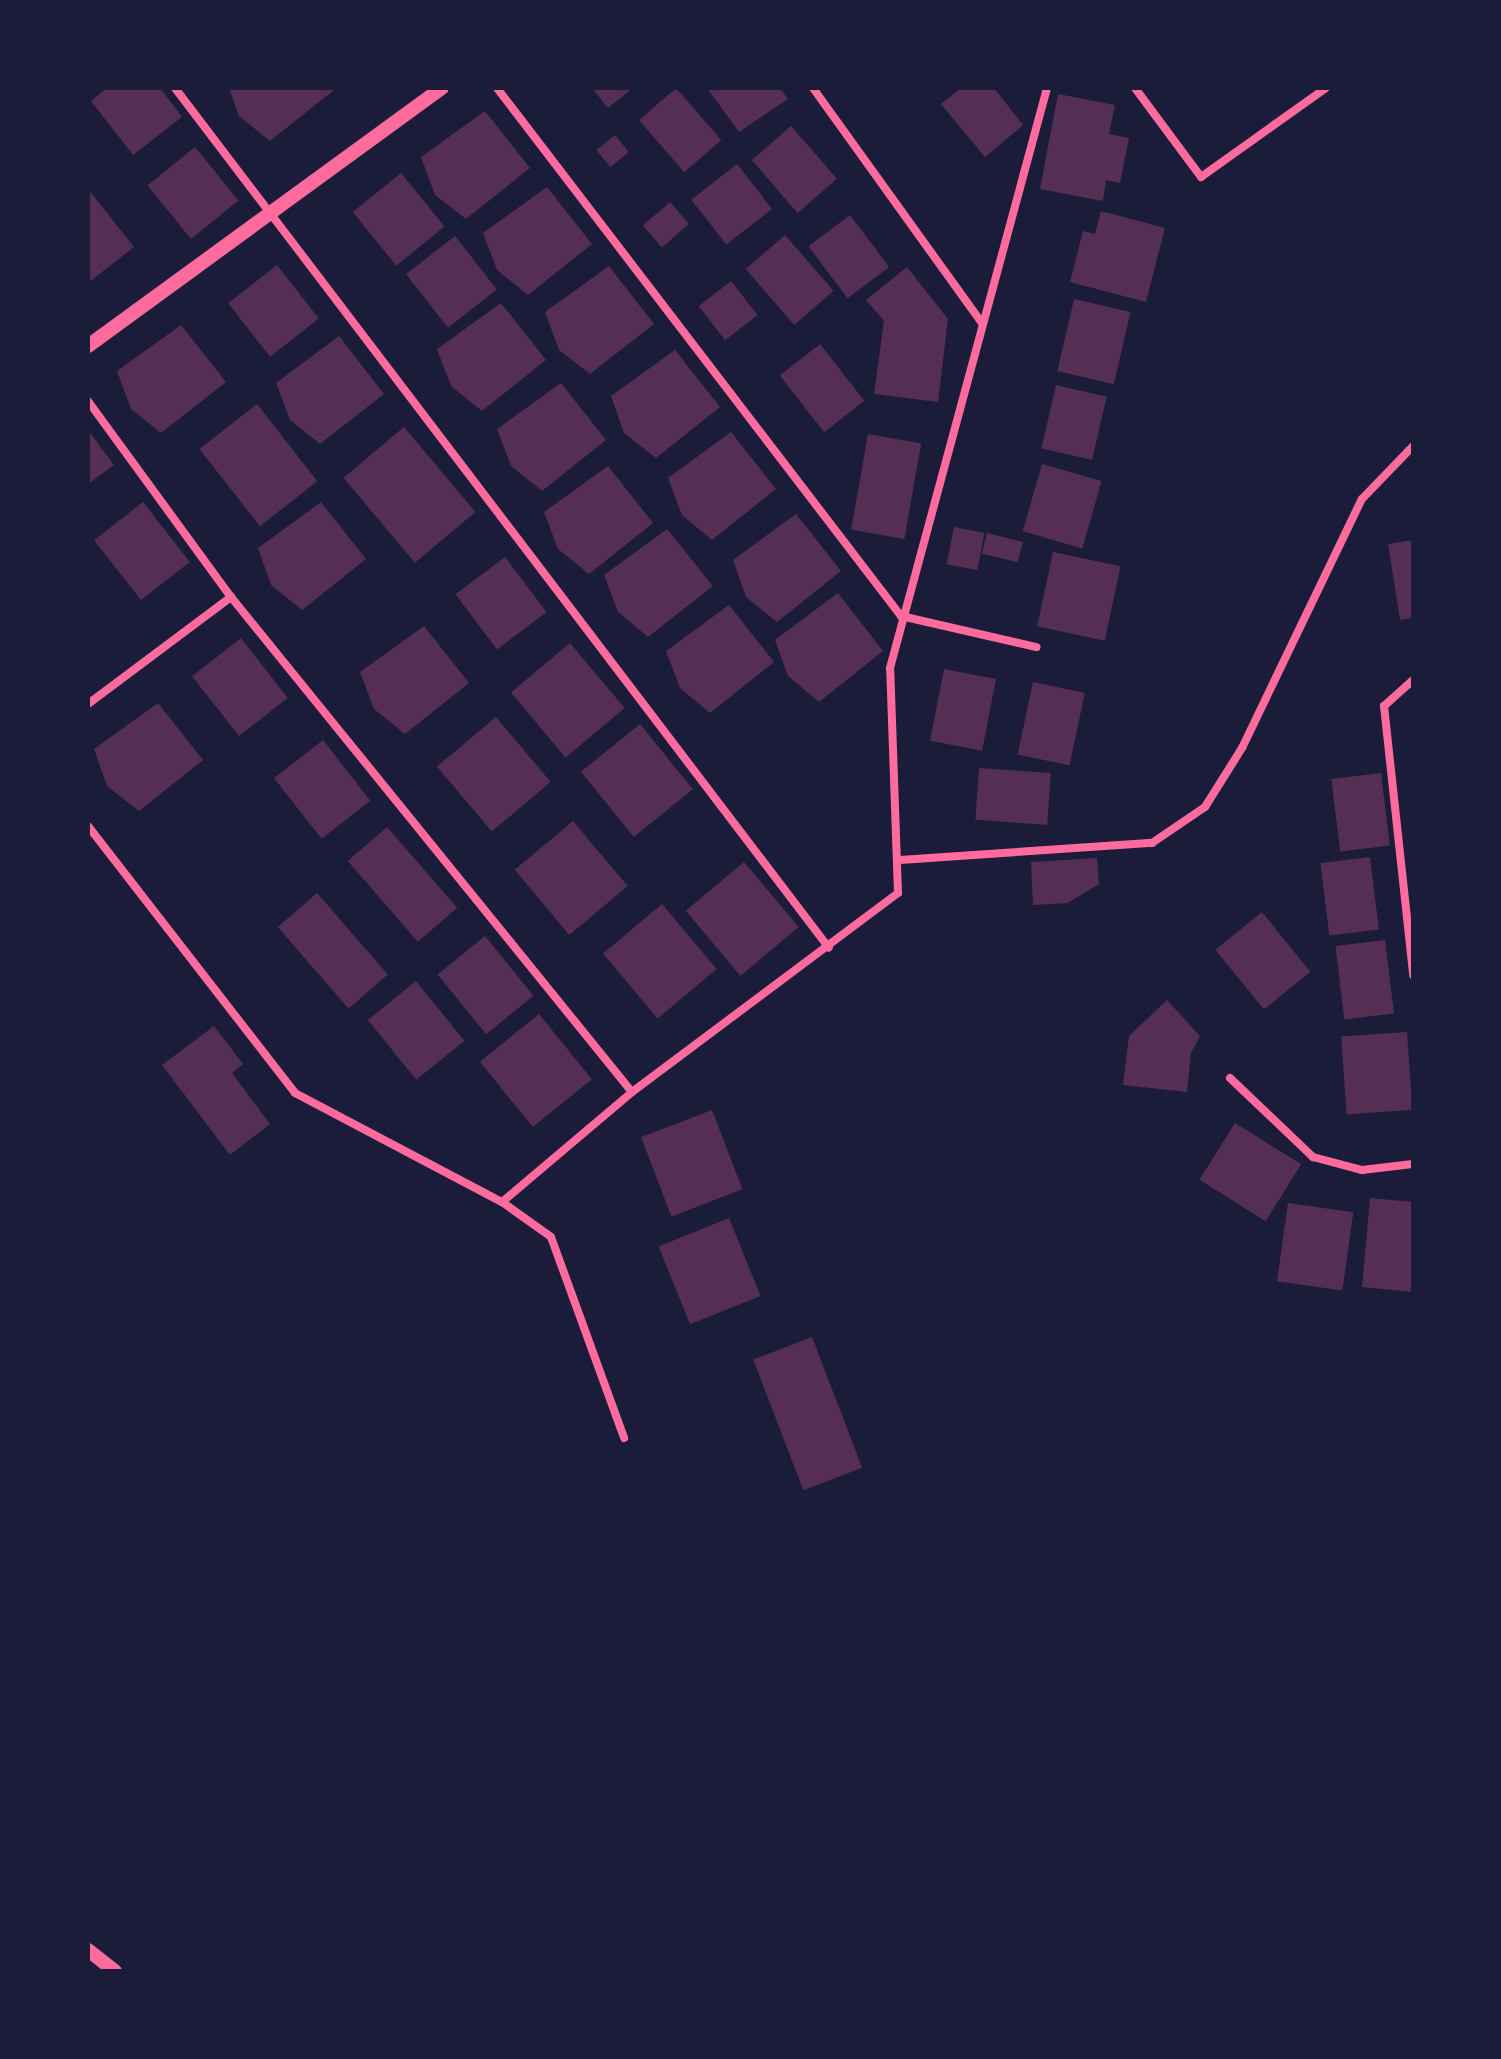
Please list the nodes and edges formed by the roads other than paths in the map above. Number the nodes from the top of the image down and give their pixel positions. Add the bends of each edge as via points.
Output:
1 (175, 88) edge
2 (442, 88) edge
3 (497, 88) edge
4 (813, 88) edge
5 (1047, 88) edge
6 (1135, 88) edge
7 (1326, 88) edge
8 (269, 216) junction
9 (982, 323) junction
10 (88, 346) edge
11 (88, 401) edge
12 (1413, 446) edge
13 (231, 597) junction
14 (901, 616) junction
15 (1036, 647) dead end
16 (1413, 680) edge
17 (88, 704) edge
18 (88, 826) edge
19 (900, 860) junction
20 (829, 948) junction
21 (1413, 975) edge
22 (1230, 1078) dead end
23 (632, 1092) junction
24 (1413, 1164) edge
25 (502, 1202) junction
26 (624, 1438) dead end
27 (88, 1950) edge
28 (115, 1971) edge

1 - 8 street
2 - 8 street
3 - 14 street
4 - 9 street
5 - 9 street
6 - 7 street via 1201,177
8 - 10 street
8 - 20 street
9 - 14 street
11 - 13 street
12 - 19 street via 1362,499 1242,748 1205,807 1152,843
13 - 17 street
13 - 23 street
14 - 15 street
14 - 19 street via 890,668
16 - 21 street via 1384,706
18 - 25 street via 295,1093
19 - 20 street via 898,893
20 - 23 street
22 - 24 street via 1313,1157 1362,1170
23 - 25 street
25 - 26 street via 551,1237
27 - 28 street

